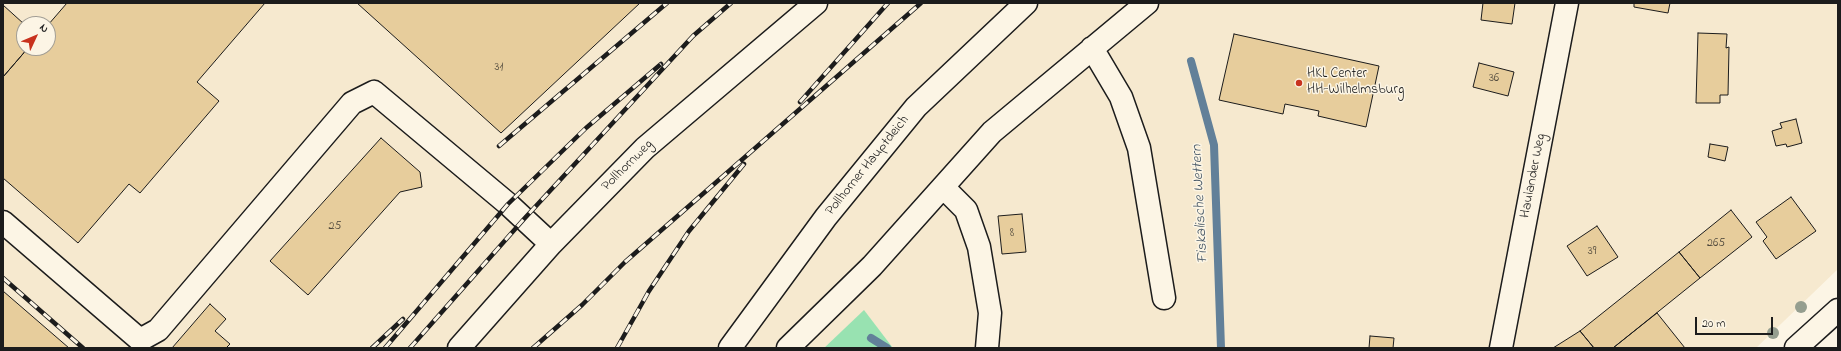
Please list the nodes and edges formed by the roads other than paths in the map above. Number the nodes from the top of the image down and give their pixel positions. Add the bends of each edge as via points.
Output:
1 (816, 3) edge
2 (1026, 3) edge
3 (1147, 3) edge
4 (1567, 3) edge
5 (1092, 48) junction
6 (943, 187) junction
7 (3, 222) edge
8 (551, 244) junction
9 (1164, 298) dead end
10 (1838, 310) edge
11 (459, 348) edge
12 (730, 348) edge
13 (788, 348) edge
14 (986, 348) edge
15 (1501, 348) edge
16 (1796, 348) edge

1 - 8 street, Pollhornweg via 644,148
2 - 12 street, Pollhorner Hauptdeich via 916,107 826,217
3 - 5 street
4 - 15 street, Haulander Weg
5 - 6 street via 992,132
5 - 9 street via 1121,97 1140,148
6 - 13 street via 872,266
6 - 14 street via 966,210 979,247 990,313
7 - 8 street via 140,340 158,330 352,103 374,92 508,204
8 - 11 street, Pollhornweg
10 - 16 street

